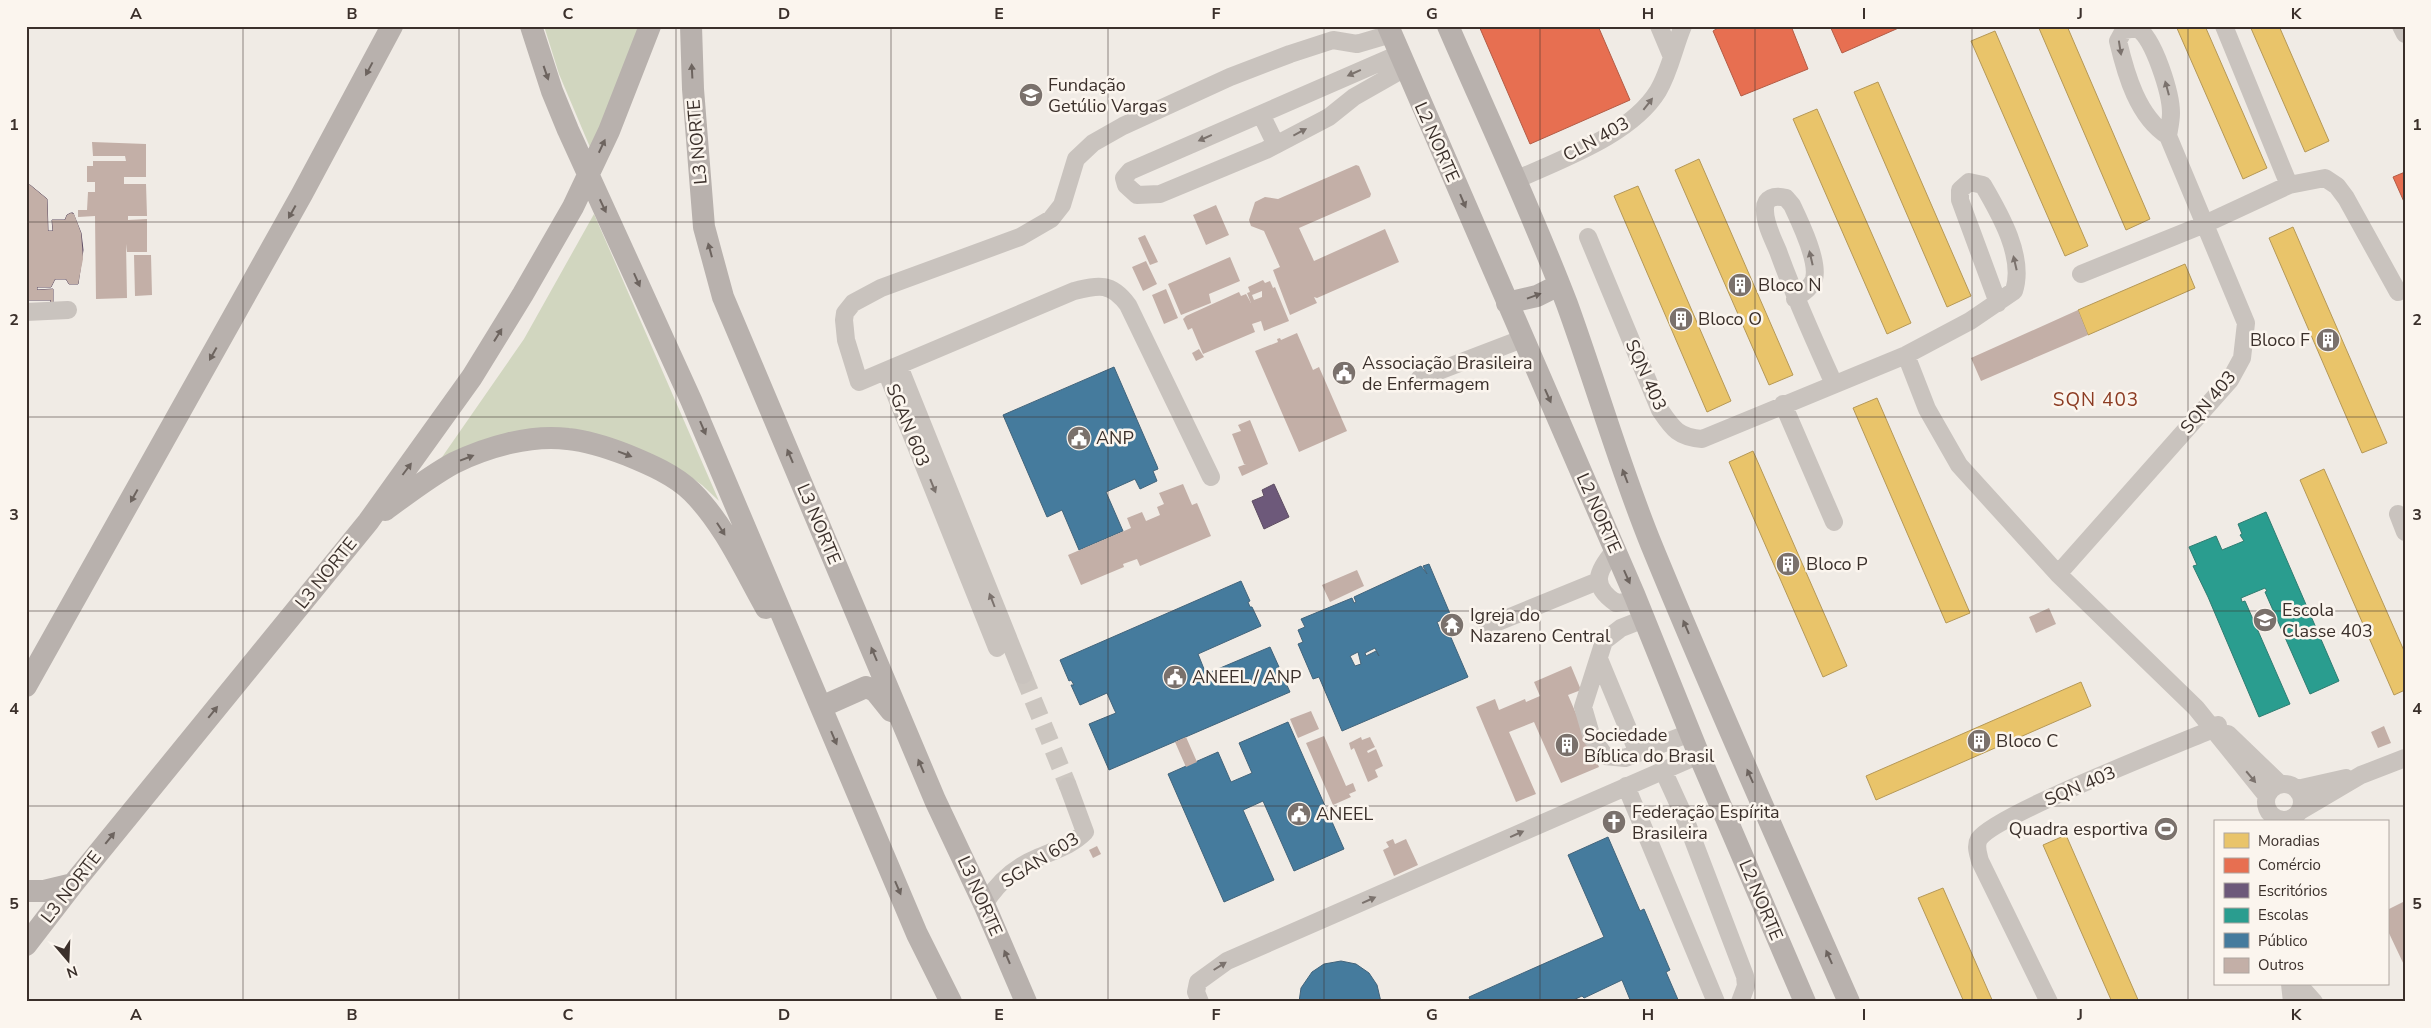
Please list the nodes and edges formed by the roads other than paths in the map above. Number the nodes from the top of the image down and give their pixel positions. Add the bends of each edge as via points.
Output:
1 (392, 26) edge
2 (531, 26) edge
3 (650, 26) edge
4 (691, 26) edge
5 (1448, 26) edge
6 (1659, 26) edge
7 (1683, 26) edge
8 (2224, 26) edge
9 (2402, 26) edge
10 (2405, 34) edge
11 (1397, 42) edge
12 (1672, 57) junction
13 (1261, 114) junction
14 (2168, 136) junction
15 (1276, 145) junction
16 (1516, 180) junction
17 (2289, 186) junction
18 (2205, 224) junction
19 (1588, 237) dead end
20 (2081, 274) dead end
21 (1559, 285) junction
22 (2398, 292) dead end
23 (1795, 299) junction
24 (1507, 303) junction
25 (1998, 303) junction
26 (68, 310) dead end
27 (26, 312) edge
28 (1522, 339) junction
29 (1906, 355) junction
30 (893, 368) junction
31 (1420, 378) dead end
32 (1834, 384) junction
33 (1783, 404) junction
34 (1212, 477) dead end
35 (2398, 514) dead end
36 (368, 522) junction
37 (1834, 522) dead end
38 (2405, 532) edge
39 (1615, 550) junction
40 (2058, 574) junction
41 (1598, 581) junction
42 (1641, 610) junction
43 (1488, 626) dead end
44 (1599, 659) junction
45 (802, 661) junction
46 (1023, 675) tunnel mouth
47 (26, 686) edge
48 (821, 706) junction
49 (2216, 727) junction
50 (906, 732) junction
51 (1690, 733) junction
52 (1638, 753) junction
53 (1699, 755) junction
54 (2405, 758) edge
55 (1663, 770) junction
56 (2361, 775) junction
57 (1068, 786) tunnel mouth
58 (1626, 786) junction
59 (2289, 787) junction
60 (2267, 796) junction
61 (2288, 818) edge
62 (73, 884) junction
63 (26, 891) edge
64 (984, 904) junction
65 (26, 945) edge
66 (2290, 986) edge
67 (2300, 986) edge
68 (952, 1002) edge
69 (1026, 1002) edge
70 (1200, 1002) edge
71 (1716, 1002) edge
72 (1740, 1002) edge
73 (1805, 1002) edge
74 (1849, 1002) edge
75 (2049, 1002) edge
76 (2292, 1002) edge
77 (2314, 1002) edge

1 -> 47 main road
2 -> 45 main road via 568,130 691,400
36 -> 3 main road, L3 NORTE via 472,377 524,294 609,131
50 -> 4 main road, L3 NORTE via 722,297 704,227
5 - 16 main road, L2 NORTE
6 - 12 street
7 - 12 street, CLN 403
8 - 17 street
9 - 10 street
11 -> 13 street
15 -> 11 street via 1329,117 1354,97
11 -> 24 main road, L2 NORTE
11 - 30 street via 1357,44 1333,40 1230,77 1093,143 1076,159 1062,205 1050,220 1020,237 881,288 853,303 844,320 846,340 859,382
16 -> 12 street, CLN 403 via 1617,130 1642,112 1658,91
13 - 15 street
13 -> 15 street via 1130,171 1124,178 1126,185 1137,195 1160,194
14 -> 14 street, SQN 403 via 2171,112 2167,88 2148,40 2137,28 2124,30 2118,41 2123,62 2148,119
14 - 18 street, SQN 403
16 - 21 main road, L2 NORTE
17 - 18 street
17 - 22 street via 2325,178 2337,186
18 - 20 street
18 - 40 street, SQN 403 via 2246,323 2242,358 2230,380
19 - 33 street, SQN 403 via 1660,410 1672,428 1686,438 1702,439
24 -> 21 main road via 1537,296
74 -> 21 main road, L2 NORTE via 1651,543 1618,458
23 -> 23 street via 1814,278 1813,260 1799,219 1786,198 1773,197 1768,200 1765,211 1767,221
23 - 32 street
24 - 28 main road, L2 NORTE
25 -> 25 street, SQN 403 via 2014,291 2017,282 2011,243 1994,202 1983,185 1969,182 1960,190 1960,200
25 - 29 street, SQN 403
26 - 27 street
28 - 31 street
28 -> 39 main road, L2 NORTE
29 - 32 street, SQN 403
29 - 40 street via 1944,443
30 - 34 street via 1074,291 1096,285 1108,287 1120,294 1128,305
30 - 46 street, SGAN 603 via 996,648
32 - 33 street, SQN 403
33 - 37 street
35 - 38 street
36 -> 45 main road via 454,463 496,447 536,439 568,439 613,450 650,464 691,491 715,520 770,614
62 -> 36 main road, L3 NORTE
39 - 41 street via 1600,567
39 -> 42 main road, L2 NORTE
40 - 49 street
41 - 42 street via 1604,595 1616,603
41 - 43 street
42 - 44 street via 1604,641
42 - 51 main road, L2 NORTE
44 - 52 street
44 - 52 street via 1583,707 1592,738 1605,756 1625,758
45 - 48 main road
48 - 50 main road via 866,687 875,691
48 -> 68 main road via 917,934
49 - 59 street
49 -> 60 street
49 - 75 street, SQN 403 via 2010,816 1980,838 1977,846 1980,860
64 -> 50 main road, L3 NORTE
51 - 52 street
51 - 53 main road, L2 NORTE
53 - 55 street
53 - 73 main road, L2 NORTE
54 - 56 street
55 - 58 street
55 - 72 street via 1745,976 1746,986
56 - 59 street
56 - 61 street
57 - 64 street, SGAN 603 via 1085,832 1073,843 1034,859 1001,881
70 -> 58 street via 1196,992 1198,982 1227,961
58 - 71 street
59 - 60 street via 2270,791
59 - 61 street via 2302,803
60 - 61 street via 2267,809
62 - 63 main road via 44,891
62 - 65 main road, L3 NORTE
69 -> 64 main road, L3 NORTE
66 - 76 street
67 - 77 street

